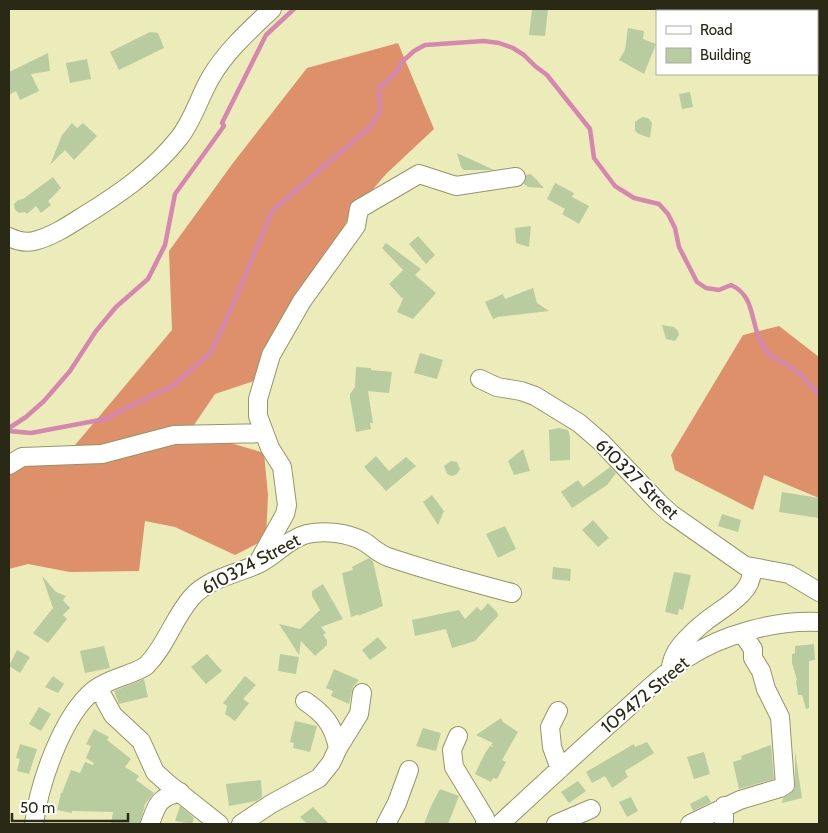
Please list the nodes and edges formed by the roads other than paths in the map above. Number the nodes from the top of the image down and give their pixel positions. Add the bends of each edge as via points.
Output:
1 (272, 9) edge
2 (516, 177) dead end
3 (9, 237) edge
4 (480, 379) dead end
5 (263, 432) junction
6 (9, 464) edge
7 (257, 564) junction
8 (747, 566) junction
9 (819, 592) edge
10 (512, 593) dead end
11 (819, 622) edge
12 (742, 633) junction
13 (670, 670) junction
14 (93, 691) junction
15 (362, 693) dead end
16 (305, 701) dead end
17 (558, 711) dead end
18 (458, 736) dead end
19 (338, 748) junction
20 (409, 770) dead end
21 (560, 770) junction
22 (180, 792) junction
23 (724, 806) junction
24 (591, 809) dead end
25 (34, 824) edge
26 (150, 824) edge
27 (219, 824) edge
28 (241, 824) edge
29 (386, 824) edge
30 (485, 824) edge
31 (501, 824) edge
32 (556, 824) edge
33 (690, 824) edge
34 (724, 824) edge

1 - 3 street via 226,56 211,76 181,135 142,175 115,197 48,236 20,242
2 - 5 street via 456,186 419,174 359,210 356,226 302,301 271,355 258,399 258,416
4 - 8 street, 610327 Street via 535,396 579,423 671,514
5 - 6 street via 174,435 102,454 22,457
5 - 7 street via 282,467 287,504 285,514
7 - 10 street, 610324 Street via 292,540 308,534 340,533 385,556
7 - 14 street, 610324 Street via 202,588 186,604 146,666
8 - 9 street via 789,574
8 - 13 street via 752,573 748,585 681,645
11 - 12 street, 109472 Street via 769,626
12 - 13 street, 109472 Street via 695,654
12 - 23 street via 753,649 753,658 780,717 785,785
13 - 21 street, 109472 Street
14 - 22 street via 102,695 113,715 141,741 155,772
14 - 25 street, 610324 Street via 71,717 56,746
15 - 19 street via 359,714
16 - 19 street via 328,720
17 - 21 street via 550,727 552,747
18 - 30 street via 452,750 454,767 485,818
19 - 28 street via 318,778
20 - 29 street
21 - 31 street, 109472 Street
22 - 26 street via 157,804
22 - 27 street
23 - 33 street
23 - 34 street
24 - 32 street

